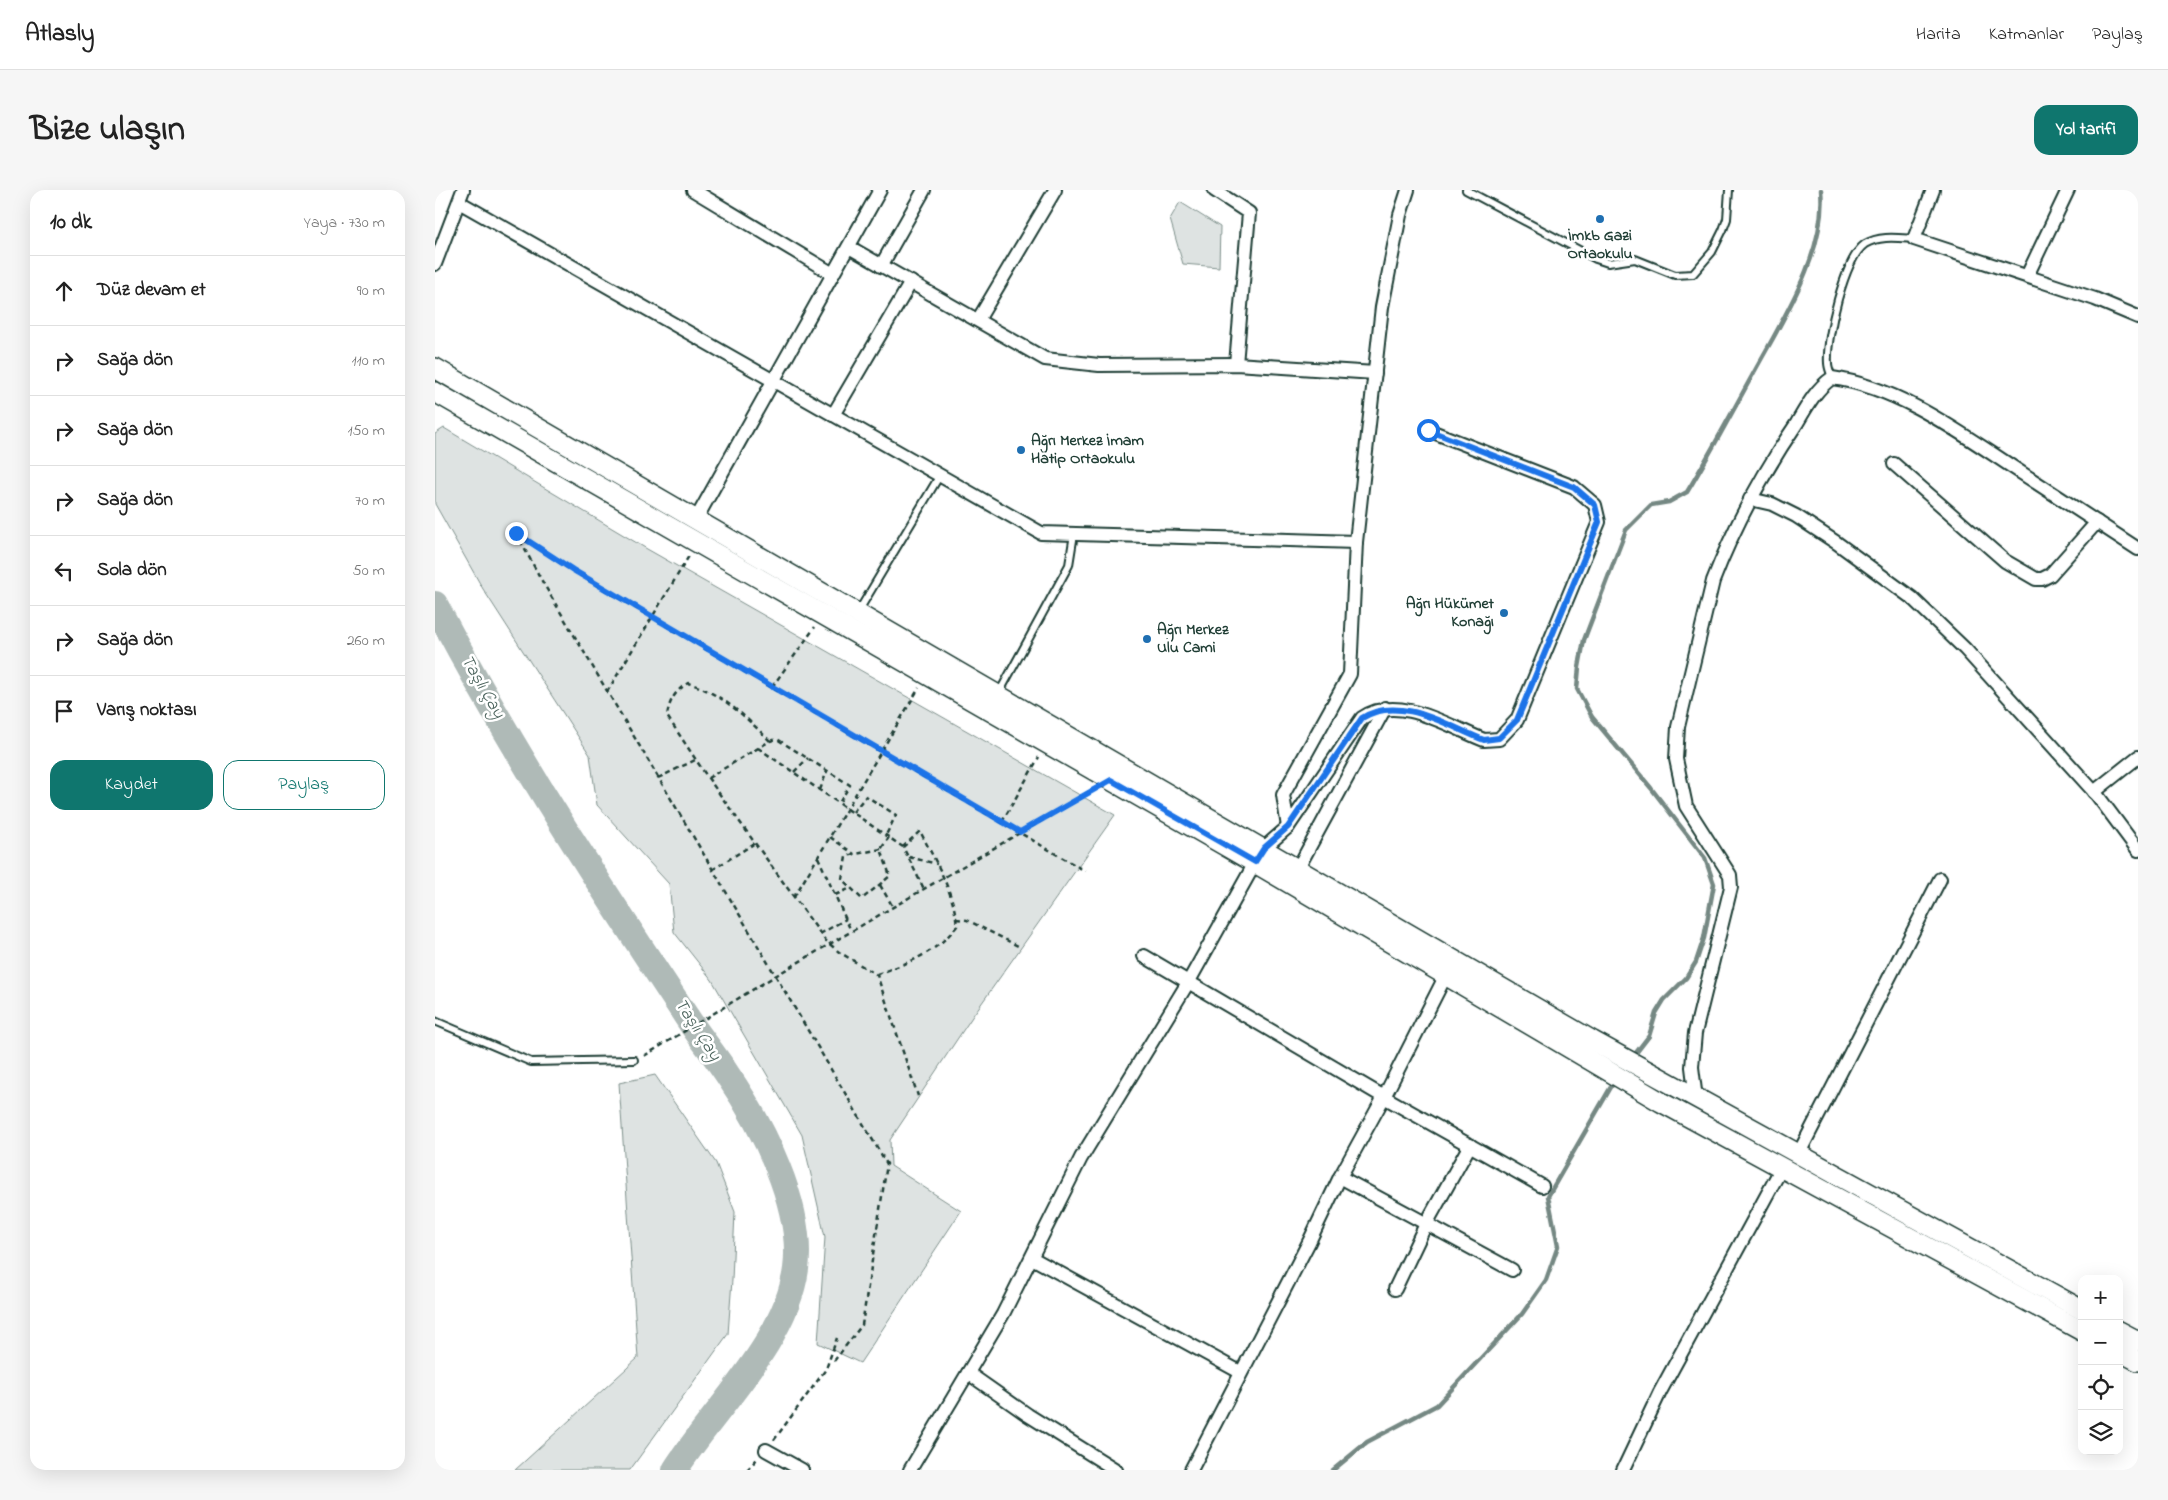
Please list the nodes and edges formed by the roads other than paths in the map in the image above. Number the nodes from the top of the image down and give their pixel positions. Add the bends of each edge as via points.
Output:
1 (693, 190) edge
2 (880, 190) edge
3 (924, 190) edge
4 (1055, 190) edge
5 (1214, 190) edge
6 (1408, 190) edge
7 (1466, 190) edge
8 (1729, 190) edge
9 (1933, 190) edge
10 (2068, 190) edge
11 (461, 196) edge
12 (1915, 239) junction
13 (849, 247) junction
14 (435, 264) edge
15 (881, 266) junction
16 (833, 274) junction
17 (2027, 276) junction
18 (911, 282) junction
19 (2138, 317) edge
20 (977, 320) junction
21 (1236, 364) junction
22 (435, 368) edge
23 (1375, 373) junction
24 (1832, 378) junction
25 (773, 380) junction
26 (435, 392) edge
27 (833, 414) junction
28 (1428, 430) dead end
29 (1894, 464) dead end
30 (939, 475) junction
31 (1751, 499) junction
32 (695, 521) junction
33 (2097, 522) junction
34 (1074, 534) junction
35 (1356, 542) junction
36 (2138, 549) edge
37 (856, 615) junction
38 (998, 696) junction
39 (1385, 708) junction
40 (2138, 757) edge
41 (2094, 792) junction
42 (1288, 827) junction
43 (2138, 850) edge
44 (1259, 855) junction
45 (1298, 868) junction
46 (1940, 879) dead end
47 (1144, 956) dead end
48 (1446, 975) junction
49 (1189, 981) junction
50 (435, 1021) edge
51 (1590, 1050) junction
52 (635, 1060) dead end
53 (1384, 1097) junction
54 (1696, 1099) junction
55 (1470, 1145) junction
56 (1798, 1155) junction
57 (1781, 1169) junction
58 (1340, 1177) junction
59 (1542, 1186) dead end
60 (1426, 1224) junction
61 (1032, 1258) junction
62 (1512, 1270) dead end
63 (1395, 1289) dead end
64 (2078, 1308) edge
65 (2078, 1329) edge
66 (2123, 1333) edge
67 (2138, 1341) edge
68 (2123, 1353) edge
69 (2138, 1361) edge
70 (1240, 1372) junction
71 (968, 1373) junction
72 (766, 1450) road end
73 (802, 1470) edge
74 (910, 1470) edge
75 (1116, 1470) edge
76 (1191, 1470) edge
77 (1623, 1470) edge

1 - 16 street
2 - 13 street
3 - 15 street
4 - 20 street
5 - 21 street via 1249,213
6 - 23 street via 1382,307
7 - 8 lane via 1595,259 1608,263 1635,259 1681,276 1698,270 1718,242 1727,219
9 - 12 street
10 - 17 street
11 - 14 street
11 - 25 street
12 - 17 street
12 - 24 lane via 1878,239 1857,252 1840,290 1829,344 1827,364
13 - 15 street
13 - 16 street
15 - 18 street
16 - 25 street
17 - 19 street
18 - 20 street
18 - 27 street
20 - 21 street via 1045,359 1099,365
21 - 23 street
22 - 32 main road
23 - 35 street
24 - 31 street via 1817,392 1773,456
24 - 33 street via 1883,390 1968,438
25 - 27 street
25 - 32 street
26 - 44 main road via 1111,780
27 - 30 street
28 - 39 street via 1574,487 1595,505 1599,522 1517,720 1499,738 1484,740 1401,708
29 - 33 street via 2005,561 2035,579 2050,575
30 - 34 street via 1041,533
30 - 37 lane
31 - 41 street via 1772,504 1796,516 1912,598 1965,649
31 - 54 street via 1735,527 1713,581 1678,727 1676,760 1686,806 1730,875 1731,886 1695,1032 1692,1067
32 - 37 main road
33 - 36 street
34 - 35 street
34 - 38 lane via 1069,565
35 - 42 street via 1350,674 1283,795
37 - 38 main road
38 - 44 main road
39 - 42 street via 1362,718
39 - 45 street
40 - 41 street
41 - 43 street
42 - 44 street
44 - 45 main road
44 - 48 main road
44 - 49 street
45 - 51 main road
46 - 56 street
47 - 49 street
48 - 51 main road
48 - 53 street
49 - 53 street
49 - 61 street via 1081,1158
50 - 52 lane via 531,1062
51 - 54 main road
51 - 57 main road via 1661,1102
53 - 55 street
53 - 58 street
54 - 56 main road
55 - 59 street
55 - 60 street
56 - 64 main road
57 - 65 main road
57 - 77 street via 1660,1392
58 - 60 street
58 - 70 street
60 - 62 street
60 - 63 street
61 - 70 street
61 - 71 street
66 - 67 main road
68 - 69 main road
70 - 76 street
71 - 74 street
71 - 75 street via 1028,1416
72 - 73 street

